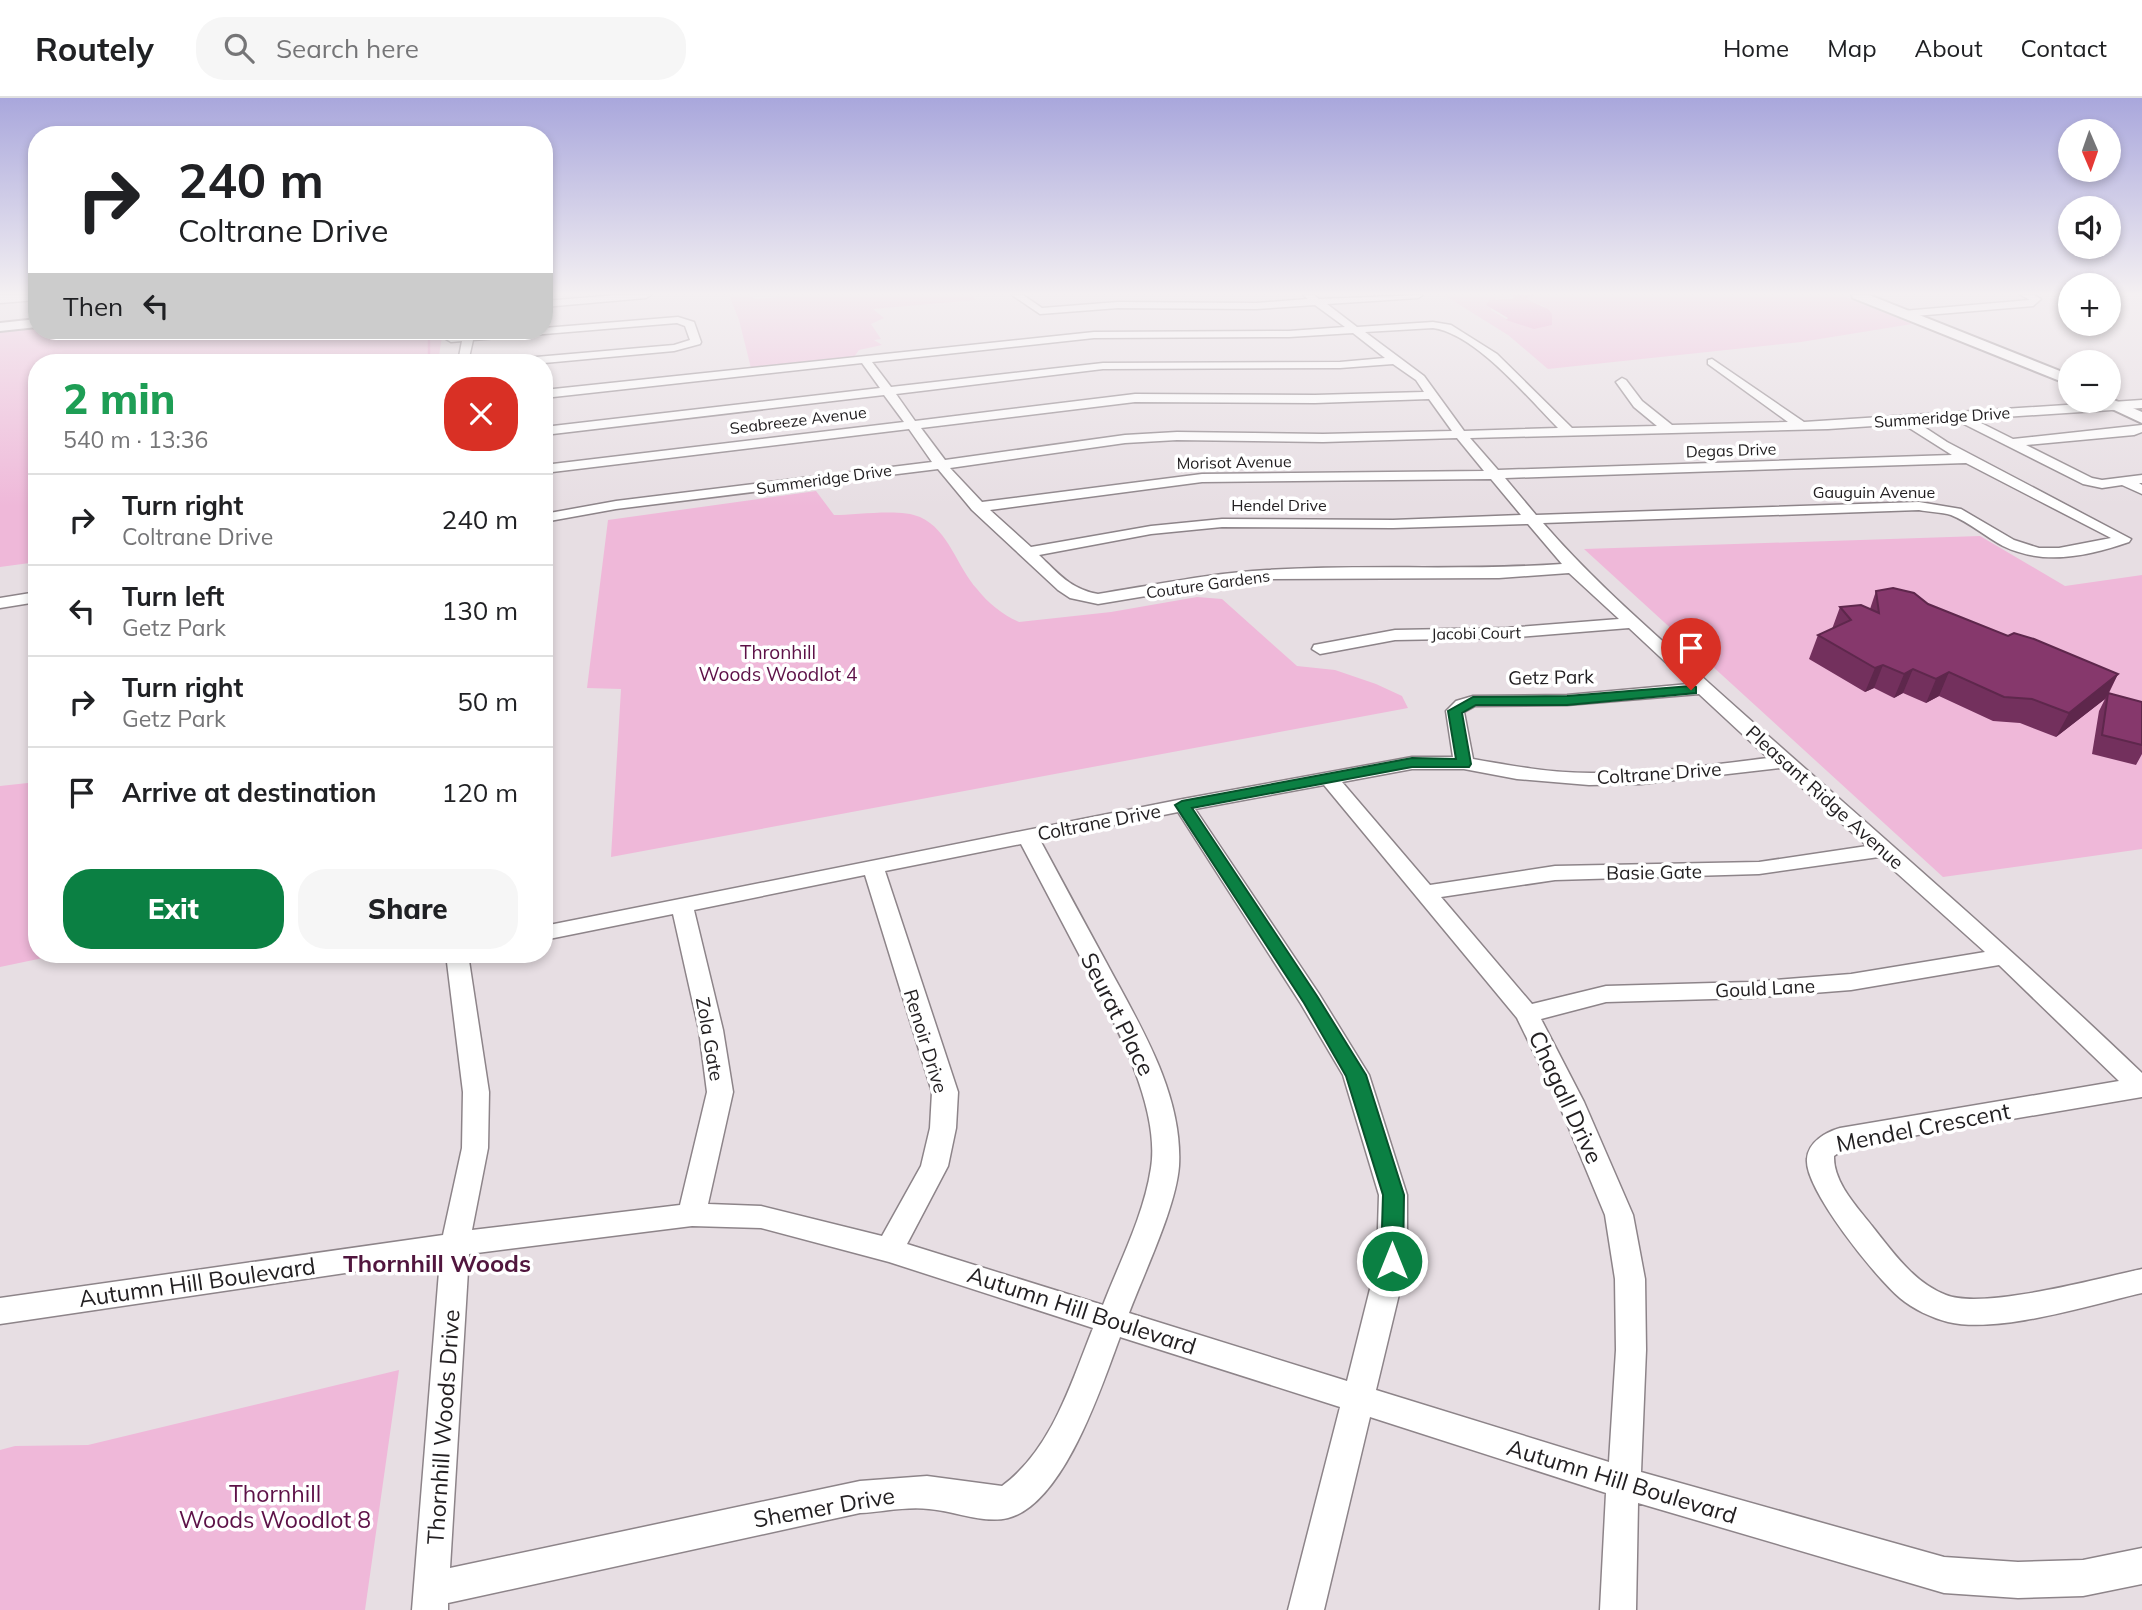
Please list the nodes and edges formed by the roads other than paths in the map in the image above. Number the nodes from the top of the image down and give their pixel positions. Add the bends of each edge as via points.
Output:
1 (813, 366) edge
2 (869, 366) edge
3 (1208, 366) edge
4 (1403, 366) edge
5 (1503, 366) edge
6 (1717, 366) edge
7 (2019, 366) edge
8 (2035, 366) edge
9 (2058, 375) edge
10 (1622, 382) dead end
11 (2058, 382) edge
12 (887, 391) junction
13 (553, 393) edge
14 (1433, 395) junction
15 (2121, 402) edge
16 (2058, 409) edge
17 (1961, 418) junction
18 (1906, 421) junction
19 (2141, 423) edge
20 (910, 424) junction
21 (1805, 424) junction
22 (1667, 428) junction
23 (553, 430) edge
24 (1567, 430) junction
25 (1459, 433) junction
26 (2011, 443) junction
27 (1969, 458) junction
28 (940, 464) junction
29 (553, 468) edge
30 (1494, 474) junction
31 (2142, 479) edge
32 (2124, 481) junction
33 (2142, 490) edge
34 (976, 507) junction
35 (553, 517) edge
36 (1530, 519) junction
37 (1029, 552) junction
38 (2049, 553) junction
39 (2018, 559) dead end
40 (1573, 568) junction
41 (28, 598) edge
42 (0, 603) edge
43 (1634, 623) junction
44 (1320, 649) dead end
45 (1705, 688) junction
46 (1784, 762) junction
47 (1464, 764) junction
48 (1329, 779) junction
49 (1182, 805) junction
50 (1028, 837) junction
51 (1885, 850) junction
52 (873, 867) junction
53 (1424, 893) junction
54 (682, 904) junction
55 (553, 931) edge
56 (2003, 957) junction
57 (458, 963) edge
58 (1527, 1014) junction
59 (2141, 1087) edge
60 (692, 1215) junction
61 (455, 1245) junction
62 (889, 1250) junction
63 (2142, 1281) edge
64 (0, 1311) edge
65 (1110, 1319) junction
66 (1357, 1398) junction
67 (1624, 1482) junction
68 (2142, 1566) edge
69 (431, 1599) edge
70 (1306, 1610) edge
71 (1618, 1610) edge

1 - 13 street
2 - 12 street, Couture Gardens
3 - 12 street via 1104,366
4 - 14 street, Pleasant Ridge Avenue
5 - 24 street
6 - 21 street
7 - 11 main road
8 - 9 main road
10 - 22 street via 1638,404
12 - 20 street, Couture Gardens
12 - 23 street
14 - 20 street, Seabreeze Avenue via 1135,398
14 - 25 street, Pleasant Ridge Avenue
15 - 19 main road
16 - 17 street, Summeridge Drive
17 - 18 street, Summeridge Drive
17 - 26 street
18 - 21 street, Summeridge Drive
18 - 27 street, Gauguin Avenue
19 - 26 street via 2134,431
20 - 28 street, Couture Gardens
20 - 29 street, Seabreeze Avenue
21 - 22 street, Summeridge Drive
22 - 24 street, Summeridge Drive
24 - 25 street, Summeridge Drive
25 - 28 street, Summeridge Drive via 1177,436
25 - 30 street, Pleasant Ridge Avenue
26 - 32 street via 2084,480 2102,484
27 - 30 street, Degas Drive
27 - 38 street, Gauguin Avenue via 2124,540
28 - 34 street, Couture Gardens
28 - 35 street, Summeridge Drive
30 - 34 street, Morisot Avenue via 1202,478
30 - 36 street, Pleasant Ridge Avenue
31 - 32 street
32 - 33 street
34 - 37 street, Couture Gardens
36 - 37 street, Hendel Drive via 1222,523
36 - 38 street, Gauguin Avenue via 1933,507 1956,512 2026,550
36 - 40 street, Pleasant Ridge Avenue
37 - 40 street, Couture Gardens via 1064,587 1089,599 1270,574 1499,573
38 - 39 street
40 - 43 street, Pleasant Ridge Avenue
41 - 42 street
43 - 44 street, Jacobi Court via 1506,634 1395,635
43 - 45 street, Pleasant Ridge Avenue
45 - 46 street, Pleasant Ridge Avenue
45 - 47 street, Getz Park via 1567,701 1473,701 1455,711
46 - 47 street, Coltrane Drive via 1642,778 1589,779
46 - 51 street, Pleasant Ridge Avenue
47 - 48 street, Coltrane Drive via 1412,763
48 - 49 street, Coltrane Drive
48 - 53 street, Chagall Drive
49 - 50 street, Coltrane Drive
49 - 66 street via 1356,1075 1383,1156 1393,1195 1392,1261
50 - 52 street, Coltrane Drive
50 - 65 street, Seurat Place via 1126,1022 1153,1083 1163,1133 1165,1167 1152,1216
51 - 53 street, Basie Gate via 1759,868 1555,873
51 - 56 street, Pleasant Ridge Avenue
52 - 54 street, Coltrane Drive
52 - 62 street, Renoir Drive via 945,1092 934,1166
53 - 58 street, Chagall Drive
54 - 55 street, Coltrane Drive
54 - 60 street, Zola Gate via 720,1092
56 - 58 street, Gould Lane via 1851,982 1606,994
56 - 59 street, Pleasant Ridge Avenue
57 - 61 street, Thornhill Woods Drive via 476,1092 475,1148
58 - 67 street, Chagall Drive via 1619,1214 1630,1279
59 - 63 street, Mendel Crescent via 1840,1138 1825,1147 1819,1158 1821,1174 1835,1197 1878,1253 1911,1290 1948,1309 1987,1310
60 - 61 street, Autumn Hill Boulevard
60 - 62 street, Autumn Hill Boulevard via 761,1217
61 - 64 street, Autumn Hill Boulevard
61 - 69 street, Thornhill Woods Drive
62 - 65 street, Autumn Hill Boulevard
65 - 66 street, Autumn Hill Boulevard
65 - 69 street, Shemer Drive via 1073,1419 1047,1463 1026,1489 1007,1502 927,1492 860,1497
66 - 67 street, Autumn Hill Boulevard
66 - 70 street
67 - 68 street, Autumn Hill Boulevard via 1944,1575 2083,1578
67 - 71 street, Chagall Drive

